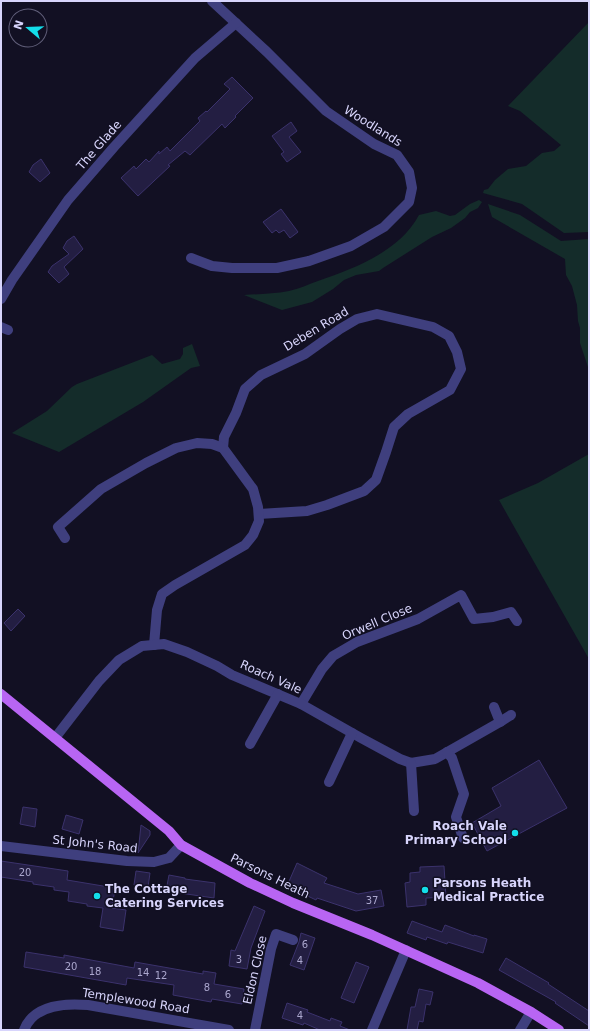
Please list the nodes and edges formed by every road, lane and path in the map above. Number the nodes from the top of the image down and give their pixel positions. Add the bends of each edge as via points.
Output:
1 (212, 1) edge
2 (236, 23) junction
3 (192, 258) dead end
4 (1, 299) edge
5 (223, 448) junction
6 (259, 514) junction
7 (65, 538) dead end
8 (517, 621) dead end
9 (154, 645) junction
10 (1, 694) edge
11 (278, 694) junction
12 (301, 704) junction
13 (494, 707) dead end
14 (511, 715) dead end
15 (500, 722) junction
16 (352, 733) junction
17 (55, 738) junction
18 (250, 744) dead end
19 (447, 752) junction
20 (411, 763) junction
21 (329, 782) dead end
22 (414, 811) dead end
23 (463, 838) dead end
24 (181, 845) junction
25 (1, 846) edge
26 (293, 940) dead end
27 (406, 950) junction
28 (532, 1012) junction
29 (24, 1030) edge
30 (229, 1030) edge
31 (255, 1030) edge
32 (372, 1030) edge
33 (520, 1030) edge
34 (559, 1030) edge

1 - 2 street, Woodlands
2 - 3 street, Woodlands via 326,111 374,144 397,155 409,172 412,188 409,202 384,227 351,246 309,261 277,268 232,268 212,266
2 - 4 street, The Glade via 195,58 83,182 16,274
5 - 6 street via 253,489
5 - 6 street, Deben Road via 224,437 245,389 261,375 305,354 357,319 377,314 433,327 449,336 461,368 450,390 408,414 394,427 376,480 364,491 307,511
5 - 7 street via 197,443 176,448 100,489 58,527
6 - 9 street via 253,535 245,545 162,594 157,610
8 - 12 street, Orwell Close via 511,612 474,619 461,595 418,619 357,642 333,656
9 - 11 street, Roach Vale via 164,644 187,652 232,675
9 - 17 street, Roach Vale via 142,646 119,660 99,681
10 - 17 main road, Parsons Heath
11 - 12 street, Roach Vale
11 - 18 street
12 - 16 street, Roach Vale
13 - 15 street
14 - 15 street
15 - 19 street
16 - 20 street, Roach Vale
16 - 21 street
17 - 24 main road, Parsons Heath via 169,832
19 - 20 street via 435,759
19 - 23 street via 452,758 464,794 456,817
20 - 22 street
24 - 25 street, St John's Road via 169,858 154,862
24 - 27 main road, Parsons Heath via 250,883
26 - 31 street, Eldon Close via 276,934
27 - 28 main road, Parsons Heath via 478,983
27 - 32 street
28 - 33 street
28 - 34 main road, Parsons Heath
29 - 30 street, Templewood Road via 36,1014 52,1006 70,1004

